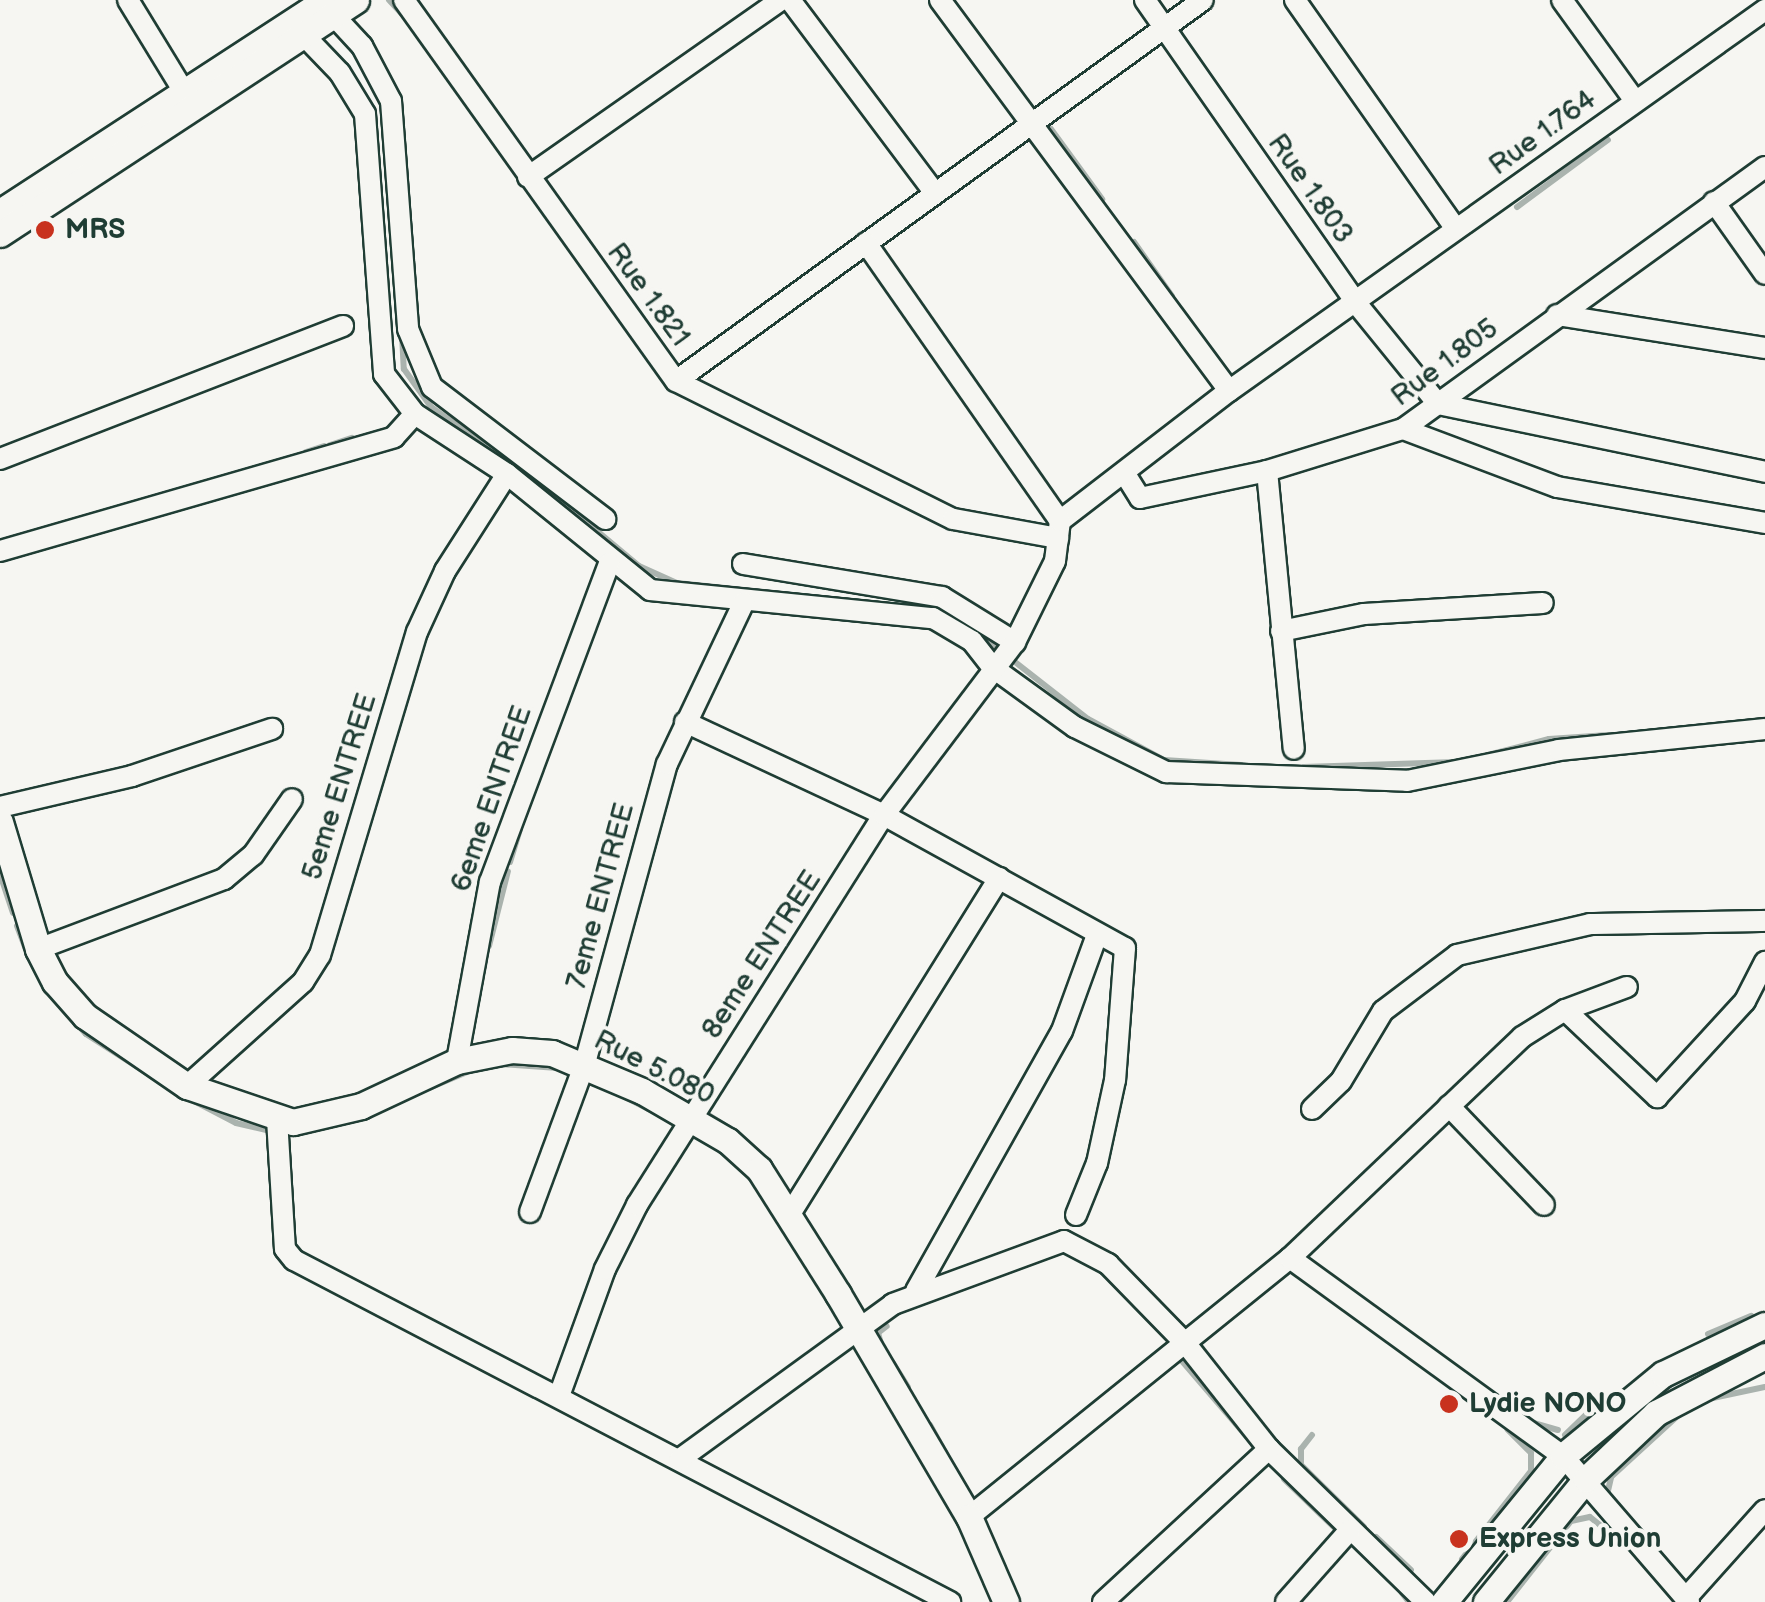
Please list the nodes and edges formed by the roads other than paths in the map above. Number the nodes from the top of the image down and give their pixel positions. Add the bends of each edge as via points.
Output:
1 (128, 0) edge
2 (356, 0) edge
3 (404, 0) edge
4 (781, 0) edge
5 (790, 0) edge
6 (940, 0) edge
7 (1145, 0) edge
8 (1203, 0) edge
9 (1295, 0) edge
10 (1562, 0) edge
11 (327, 6) edge
12 (1765, 10) edge
13 (298, 28) junction
14 (1164, 28) junction
15 (183, 90) junction
16 (1635, 101) junction
17 (1030, 126) junction
18 (1765, 166) edge
19 (528, 177) junction
20 (61, 182) junction
21 (934, 193) junction
22 (1714, 202) junction
23 (0, 212) edge
24 (1456, 229) junction
25 (0, 234) edge
26 (866, 243) junction
27 (1765, 274) edge
28 (1356, 303) junction
29 (1558, 315) junction
30 (343, 326) dead end
31 (1765, 348) edge
32 (676, 381) junction
33 (1229, 391) junction
34 (1438, 404) junction
35 (415, 414) junction
36 (1403, 429) junction
37 (0, 459) edge
38 (1267, 471) junction
39 (1765, 472) edge
40 (507, 474) junction
41 (1125, 474) junction
42 (605, 519) dead end
43 (1765, 523) edge
44 (1059, 529) junction
45 (0, 551) edge
46 (609, 562) junction
47 (743, 564) dead end
48 (744, 602) junction
49 (1544, 603) dead end
50 (1281, 631) junction
51 (1002, 655) junction
52 (685, 722) junction
53 (272, 729) dead end
54 (1765, 729) edge
55 (1294, 749) dead end
56 (292, 799) dead end
57 (0, 807) edge
58 (884, 816) junction
59 (0, 822) edge
60 (999, 878) junction
61 (1765, 921) edge
62 (1097, 935) junction
63 (38, 949) junction
64 (1765, 962) edge
65 (1627, 987) dead end
66 (1565, 1010) junction
67 (457, 1061) junction
68 (585, 1064) junction
69 (188, 1086) junction
70 (1448, 1106) junction
71 (1312, 1109) dead end
72 (690, 1118) junction
73 (277, 1119) junction
74 (1544, 1205) dead end
75 (530, 1212) dead end
76 (790, 1214) junction
77 (1076, 1215) dead end
78 (1290, 1258) junction
79 (916, 1291) junction
80 (1765, 1325) edge
81 (858, 1330) junction
82 (1186, 1344) junction
83 (1765, 1356) edge
84 (560, 1396) junction
85 (1269, 1449) junction
86 (1563, 1456) junction
87 (680, 1460) junction
88 (1586, 1479) junction
89 (1765, 1510) edge
90 (969, 1517) junction
91 (1350, 1530) junction
92 (1687, 1600) edge
93 (950, 1602) edge
94 (1006, 1602) edge
95 (1103, 1602) edge
96 (1286, 1602) edge
97 (1426, 1602) edge
98 (1444, 1602) edge
99 (1486, 1602) edge

1 - 15 street
2 - 11 main road
3 - 19 street, Rue 1.821
4 - 19 street
5 - 21 street
6 - 17 street
7 - 14 street, Rue 1.803
8 - 14 street
9 - 24 street
10 - 16 street
11 - 13 main road
11 - 42 street via 362,46 391,101 408,330 432,386 456,410 551,471
12 - 16 street, Rue 1.764
13 - 15 main road
13 - 20 main road
13 - 35 street via 365,114 384,374
14 - 17 street
14 - 28 street, Rue 1.803
15 - 20 main road
16 - 24 street, Rue 1.764
17 - 21 street
17 - 33 street
18 - 22 street, Rue 1.805
19 - 32 street, Rue 1.821
20 - 23 main road
20 - 25 main road
21 - 26 street
22 - 27 street
22 - 29 street, Rue 1.805
24 - 28 street, Rue 1.764
26 - 32 street
26 - 44 street
28 - 33 street, Rue 1.764
28 - 34 street, Rue 1.803
29 - 31 street
29 - 34 street, Rue 1.805
30 - 37 street
32 - 44 street, Rue 1.821 via 952,519
33 - 41 street, Rue 1.764
34 - 36 street, Rue 1.805
34 - 39 street
35 - 40 street
35 - 45 street via 394,437
36 - 38 street, Rue 1.805
36 - 43 street via 1557,488
38 - 41 street, Rue 1.805 via 1140,498
38 - 50 street
40 - 46 street
40 - 69 street, 5eme ENTREE via 423,617 320,955 302,982
41 - 44 street, Rue 1.764
44 - 51 street, 8eme ENTREE via 1048,581
46 - 48 street via 650,590
46 - 67 street, 6eme ENTREE via 490,882
47 - 51 street via 942,597
48 - 51 street via 933,618
48 - 52 street, 7eme ENTREE
49 - 50 street via 1364,614
50 - 55 street
51 - 54 street via 1075,727 1166,772 1194,775 1407,781 1559,750
51 - 58 street, 8eme ENTREE
52 - 58 street
52 - 68 street, 7eme ENTREE via 652,808
53 - 57 street via 132,776
56 - 63 street via 253,855 224,878
58 - 60 street
58 - 72 street, 8eme ENTREE
59 - 63 main road, Rue 5.080
60 - 62 street
60 - 76 street
61 - 71 street via 1590,924 1457,955 1384,1012 1341,1082
62 - 77 street via 1127,952 1115,1080 1097,1163
62 - 79 street via 1062,1031
63 - 69 main road, Rue 5.080 via 85,1016
64 - 66 street via 1745,1000 1657,1097
65 - 66 street
66 - 70 street via 1522,1037
67 - 68 main road, Rue 5.080 via 512,1050
67 - 73 main road, Rue 5.080 via 361,1106 315,1120
68 - 72 main road, Rue 5.080
68 - 75 street, 7eme ENTREE
69 - 73 main road, Rue 5.080
70 - 74 street
70 - 78 street
72 - 76 main road, Rue 5.080 via 759,1169
72 - 84 street, 8eme ENTREE via 605,1269
73 - 84 street via 287,1255
76 - 81 main road, Rue 5.080
78 - 82 street
78 - 86 street
79 - 81 street
79 - 82 street via 1064,1241 1108,1264
80 - 86 main road via 1663,1374
81 - 87 street
81 - 90 main road, Rue 5.080
82 - 85 street
82 - 90 street
83 - 88 main road via 1680,1396
84 - 87 street
85 - 91 street
85 - 95 street
86 - 88 street
86 - 98 main road
87 - 93 street
88 - 92 street
88 - 99 main road
89 - 92 street
90 - 94 main road, Rue 5.080
91 - 96 street
91 - 97 street

